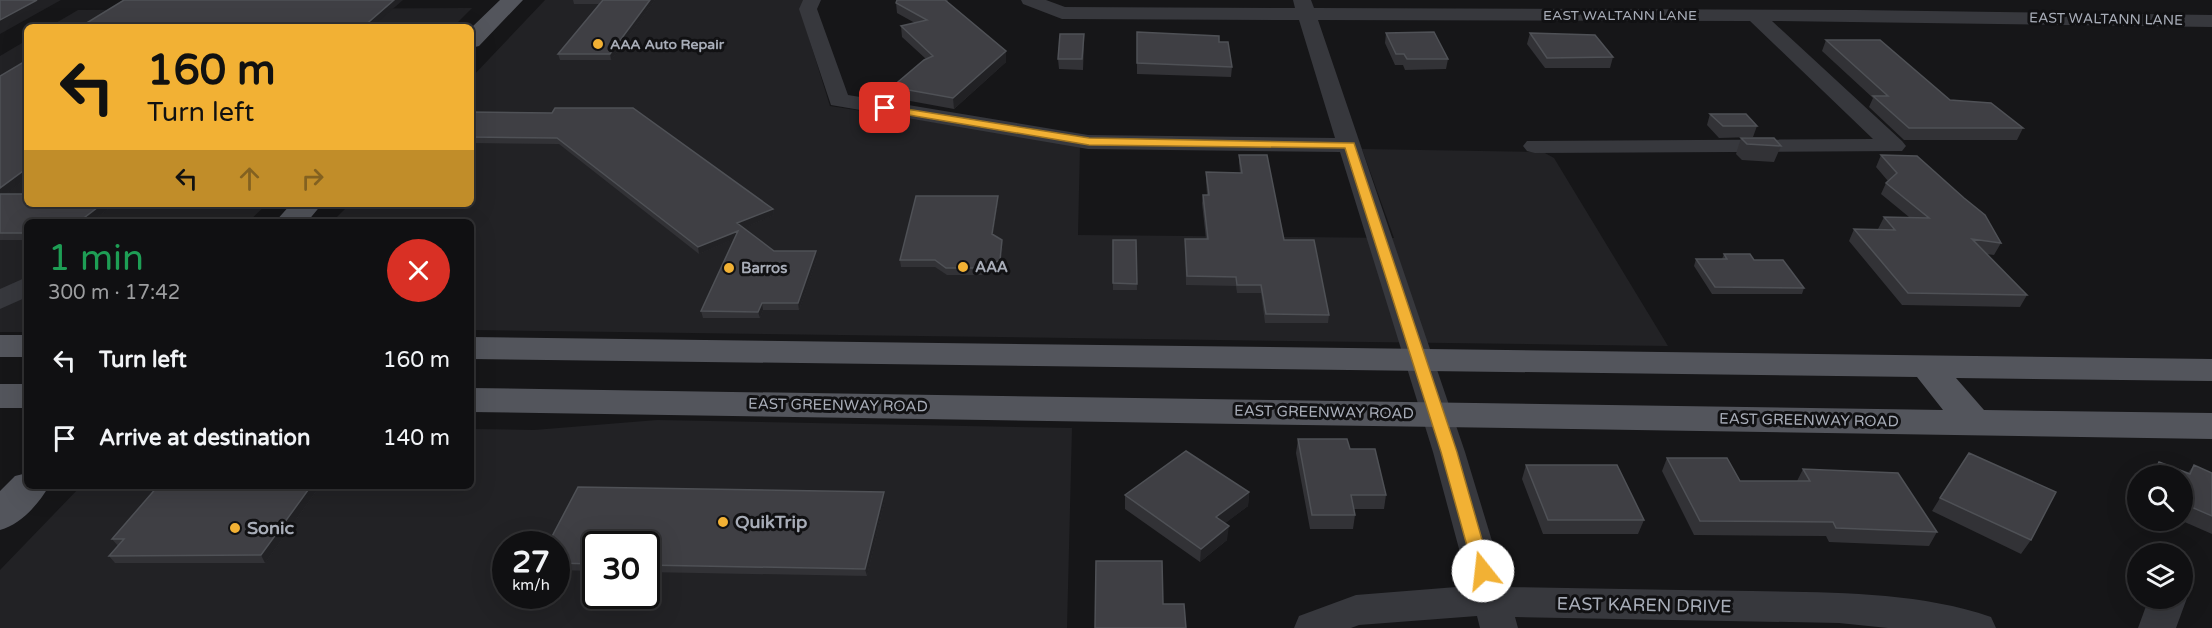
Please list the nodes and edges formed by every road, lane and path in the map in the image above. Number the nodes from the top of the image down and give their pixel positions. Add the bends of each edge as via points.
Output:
1 (512, 0) edge
2 (812, 0) edge
3 (1030, 0) edge
4 (1888, 0) edge
5 (2125, 0) edge
6 (1588, 7) edge
7 (1305, 8) edge
8 (1755, 16) junction
9 (1911, 17) junction
10 (2160, 20) junction
11 (2212, 21) edge
12 (474, 38) edge
13 (1350, 145) junction
14 (1535, 146) dead end
15 (305, 207) edge
16 (293, 219) edge
17 (24, 287) edge
18 (0, 301) edge
19 (0, 346) edge
20 (24, 346) edge
21 (474, 348) edge
22 (1418, 360) junction
23 (1926, 366) junction
24 (2212, 370) edge
25 (0, 396) edge
26 (24, 396) edge
27 (474, 400) edge
28 (1436, 414) junction
29 (1974, 422) junction
30 (2212, 426) edge
31 (25, 489) edge
32 (0, 515) edge
33 (2164, 609) edge
34 (1496, 615) edge
35 (1313, 627) edge
36 (1977, 628) edge
37 (2157, 628) edge

1 - 12 main road
2 - 13 street via 808,9 839,100 1089,142
3 - 7 street, EAST WALTANN LANE via 1062,13
4 - 9 street
5 - 10 street
6 - 7 street, EAST WALTANN LANE
6 - 8 street, EAST WALTANN LANE
7 - 13 street
8 - 9 street, EAST WALTANN LANE
8 - 14 street via 1894,147
9 - 10 street, EAST WALTANN LANE
10 - 11 street, EAST WALTANN LANE
13 - 22 street
15 - 16 main road
17 - 18 street
19 - 20 main road
21 - 22 main road
22 - 23 main road
22 - 28 street
23 - 24 main road
23 - 29 main road
25 - 26 main road
27 - 28 main road, EAST GREENWAY ROAD
28 - 29 main road, EAST GREENWAY ROAD
28 - 34 street
29 - 30 main road, EAST GREENWAY ROAD
31 - 32 main road
33 - 37 street
34 - 35 street, EAST KAREN DRIVE via 1440,602 1356,610
34 - 36 street, EAST KAREN DRIVE via 1839,608 1921,616

